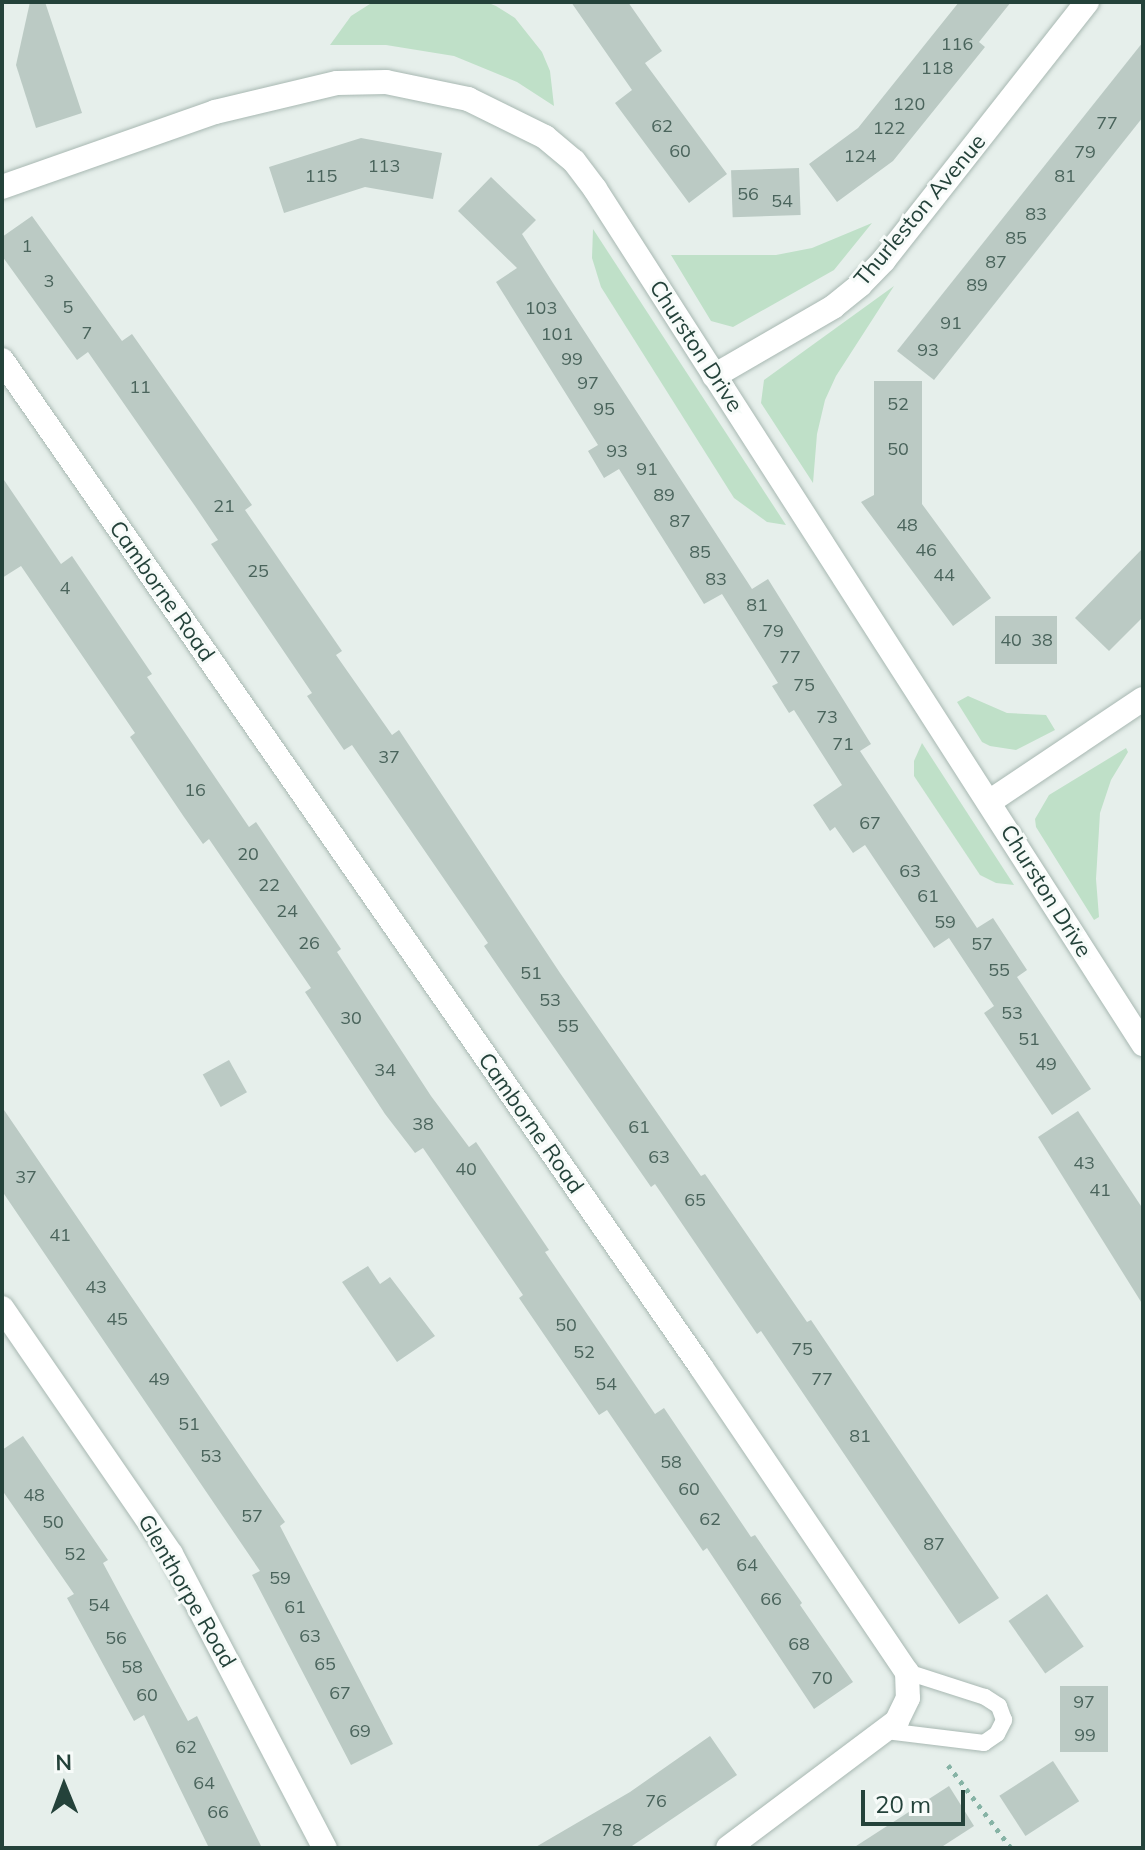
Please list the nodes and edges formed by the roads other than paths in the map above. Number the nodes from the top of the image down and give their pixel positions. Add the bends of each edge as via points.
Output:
1 (1087, 2) edge
2 (2, 187) edge
3 (2, 360) edge
4 (714, 376) junction
5 (1143, 699) edge
6 (989, 802) junction
7 (1143, 1044) edge
8 (2, 1308) edge
9 (907, 1672) junction
10 (886, 1731) junction
11 (325, 1848) edge
12 (728, 1848) edge

1 - 4 street, Thurleston Avenue via 860,285 833,307
2 - 4 street, Churston Drive via 215,112 337,83 386,82 455,96 511,117 574,161
3 - 9 street, Camborne Road
4 - 6 street, Churston Drive
5 - 6 street
6 - 7 street, Churston Drive
8 - 11 street, Glenthorpe Road via 171,1554
9 - 10 street via 905,1710
9 - 10 lane via 985,1697 999,1706 1004,1720 984,1743
10 - 12 street

